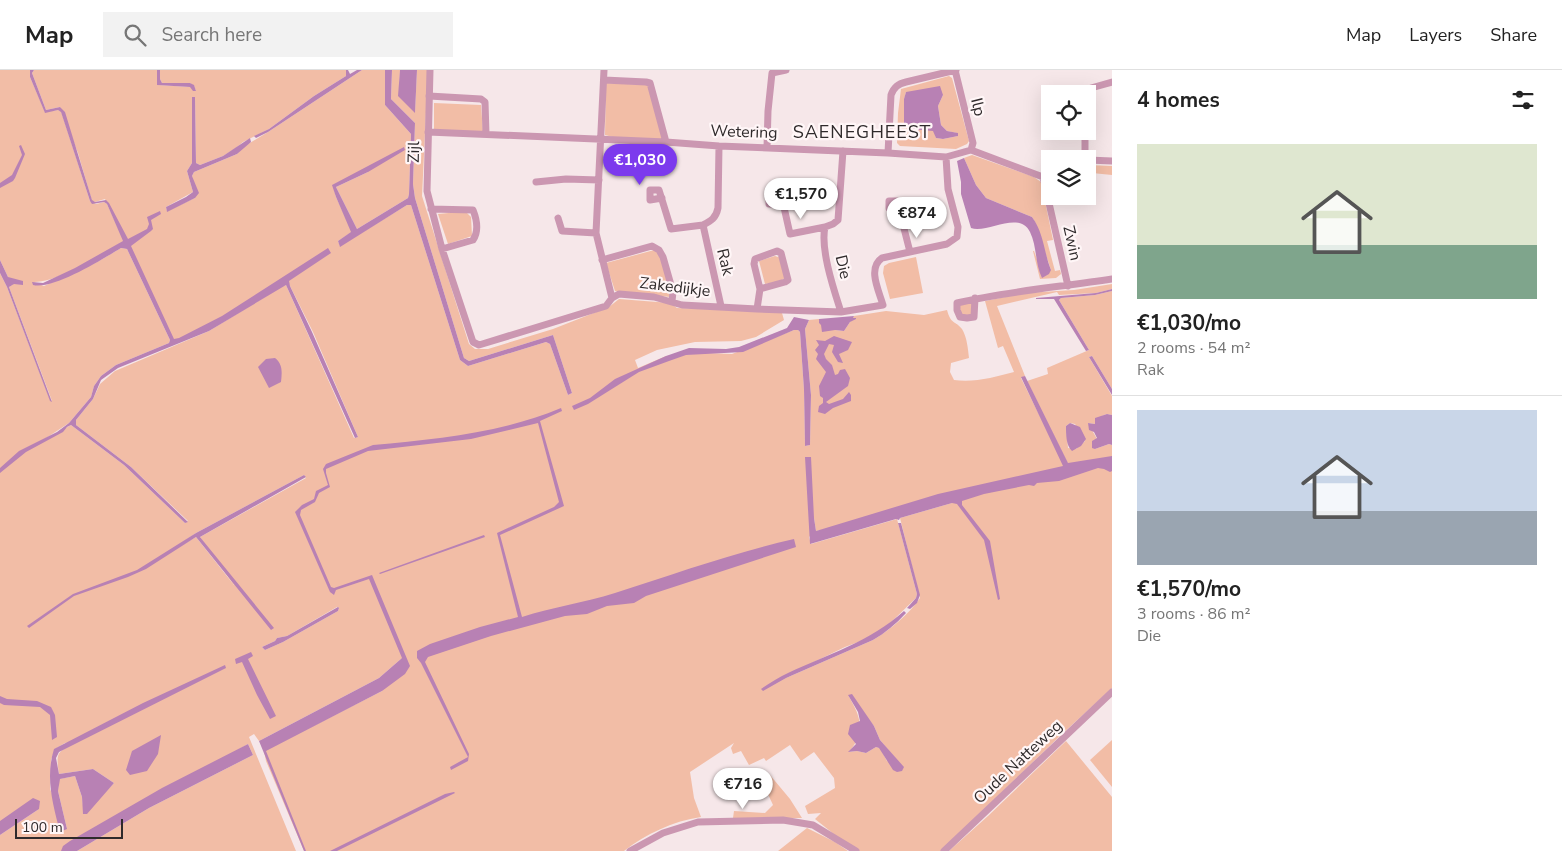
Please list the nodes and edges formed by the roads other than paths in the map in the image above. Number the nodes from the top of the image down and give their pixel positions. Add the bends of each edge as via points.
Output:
1 (430, 70) edge
2 (604, 70) edge
3 (786, 70) edge
4 (955, 70) edge
5 (604, 80) junction
6 (1112, 82) edge
7 (1096, 86) edge
8 (429, 96) junction
9 (428, 132) junction
10 (486, 134) junction
11 (600, 140) junction
12 (666, 142) junction
13 (719, 146) junction
14 (767, 147) junction
15 (971, 150) junction
16 (843, 151) junction
17 (888, 152) junction
18 (946, 157) junction
19 (1096, 160) edge
20 (1112, 161) edge
21 (1041, 177) edge
22 (599, 180) junction
23 (536, 182) dead end
24 (662, 198) dead end
25 (784, 205) dead end
26 (1049, 205) edge
27 (431, 208) junction
28 (889, 208) dead end
29 (558, 218) dead end
30 (703, 225) junction
31 (824, 227) junction
32 (596, 233) junction
33 (442, 250) junction
34 (910, 252) junction
35 (602, 260) junction
36 (1112, 279) edge
37 (1068, 286) junction
38 (760, 288) junction
39 (612, 298) junction
40 (975, 298) dead end
41 (672, 301) junction
42 (721, 306) junction
43 (757, 309) junction
44 (841, 312) junction
45 (473, 342) joint
46 (1112, 692) edge
47 (630, 851) edge
48 (856, 851) edge
49 (944, 851) edge

1 - 8 street, Zijl
2 - 5 street
3 - 14 street via 772,73
4 - 15 street, Ilp via 973,143
4 - 17 street via 899,84 894,89
5 - 11 street
5 - 12 street via 650,83
6 - 7 street
8 - 9 street, Zijl
8 - 10 street via 485,102
9 - 10 street, Wetering
9 - 27 street, Zijl via 426,191
10 - 11 street, Wetering
11 - 12 street, Wetering
11 - 22 street
12 - 13 street, Wetering
13 - 14 street, Wetering
13 - 30 street via 717,215
14 - 16 street, Wetering
15 - 18 street, Wetering
15 - 21 street
16 - 17 street, Wetering
16 - 31 street via 838,220
17 - 18 street, Wetering
18 - 34 street via 957,237 947,244
19 - 20 street
22 - 23 street via 566,178
22 - 32 street
24 - 30 street via 671,229
25 - 31 street via 790,234
26 - 37 street, Zwin
27 - 33 street, Zijl
27 - 33 street via 473,210 475,216 473,240
28 - 34 street via 889,201 897,201
29 - 32 street via 562,231
30 - 42 street, Rak
31 - 44 street, Die via 829,268
32 - 35 street
33 - 45 street, Zijl
34 - 44 street, Zakedijkje via 882,258 875,265 883,305
35 - 39 street
35 - 41 street via 652,246 659,250 673,292
36 - 37 street
37 - 40 street
38 - 38 street via 788,280 778,251 755,259
38 - 43 street
39 - 41 street, Zakedijkje via 619,294
39 - 45 street, Zakedijkje via 606,306 496,341 479,345
41 - 42 street, Zakedijkje via 682,305
42 - 43 street, Zakedijkje
43 - 44 street, Zakedijkje
46 - 49 street, Oude Natteweg
47 - 48 street via 663,833 698,822 783,820 813,825

